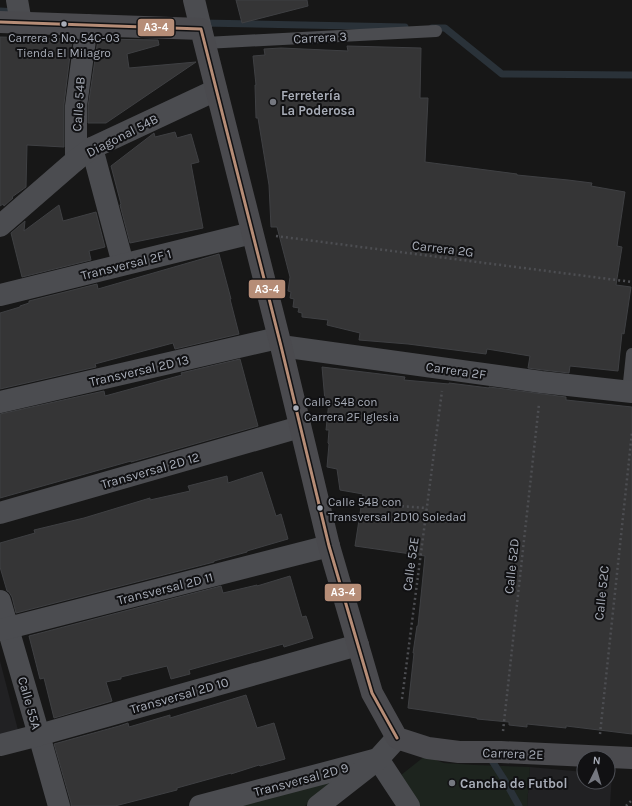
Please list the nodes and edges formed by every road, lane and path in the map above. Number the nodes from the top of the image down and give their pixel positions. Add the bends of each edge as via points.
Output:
1 (17, 0) edge
2 (194, 0) edge
3 (10, 22) edge
4 (87, 25) junction
5 (436, 31) dead end
6 (203, 36) junction
7 (216, 90) junction
8 (84, 154) junction
9 (0, 226) edge
10 (252, 233) junction
11 (123, 264) junction
12 (632, 282) edge
13 (0, 295) edge
14 (280, 342) junction
15 (632, 354) edge
16 (445, 368) junction
17 (541, 382) junction
18 (630, 392) edge
19 (0, 402) edge
20 (300, 427) junction
21 (632, 432) edge
22 (318, 500) junction
23 (427, 508) junction
24 (0, 513) edge
25 (329, 546) junction
26 (0, 601) edge
27 (4, 629) edge
28 (358, 645) junction
29 (39, 735) junction
30 (397, 738) junction
31 (0, 745) edge
32 (598, 750) edge
33 (501, 752) junction
34 (576, 755) edge
35 (616, 757) edge
36 (632, 758) edge
37 (378, 759) junction
38 (632, 800) edge
39 (59, 806) edge
40 (200, 806) edge
41 (318, 806) edge
42 (409, 806) edge
43 (626, 806) edge

1 - 3 street
2 - 6 street
3 - 4 street, Carrera 3
4 - 6 street, Carrera 3
4 - 8 street, Calle 54B via 76,106
5 - 6 lane, Carrera 3
6 - 7 street
7 - 8 street, Diagonal 54B
7 - 10 street
8 - 9 street, Diagonal 54B
8 - 11 street, Calle 54B
10 - 11 street, Transversal 2F 1
10 - 12 path, Carrera 2G
10 - 14 street
11 - 13 street, Transversal 2F 1
14 - 16 street, Carrera 2F
14 - 19 street, Transversal 2D 13
14 - 20 street
15 - 18 lane
16 - 17 street, Carrera 2F
16 - 23 path, Calle 52E
17 - 18 street, Carrera 2F
17 - 33 path, Calle 52D
20 - 22 street
20 - 24 street, Transversal 2D 12
21 - 32 path, Calle 52C
22 - 23 path
22 - 25 street
23 - 30 path, Calle 52E
25 - 27 street, Transversal 2D 11
25 - 28 street
26 - 27 street, Calle 55A
27 - 29 street, Calle 55A
28 - 29 street, Transversal 2D 10
28 - 30 street via 372,693
29 - 31 street, Transversal 2D 10
29 - 39 street, Calle 55A
30 - 33 street, Carrera 2E via 428,748 460,752
30 - 37 street
33 - 34 street, Carrera 2E
35 - 36 street, Carrera 2E
37 - 40 street, Transversal 2D 9
37 - 41 street
37 - 42 street
38 - 43 path

